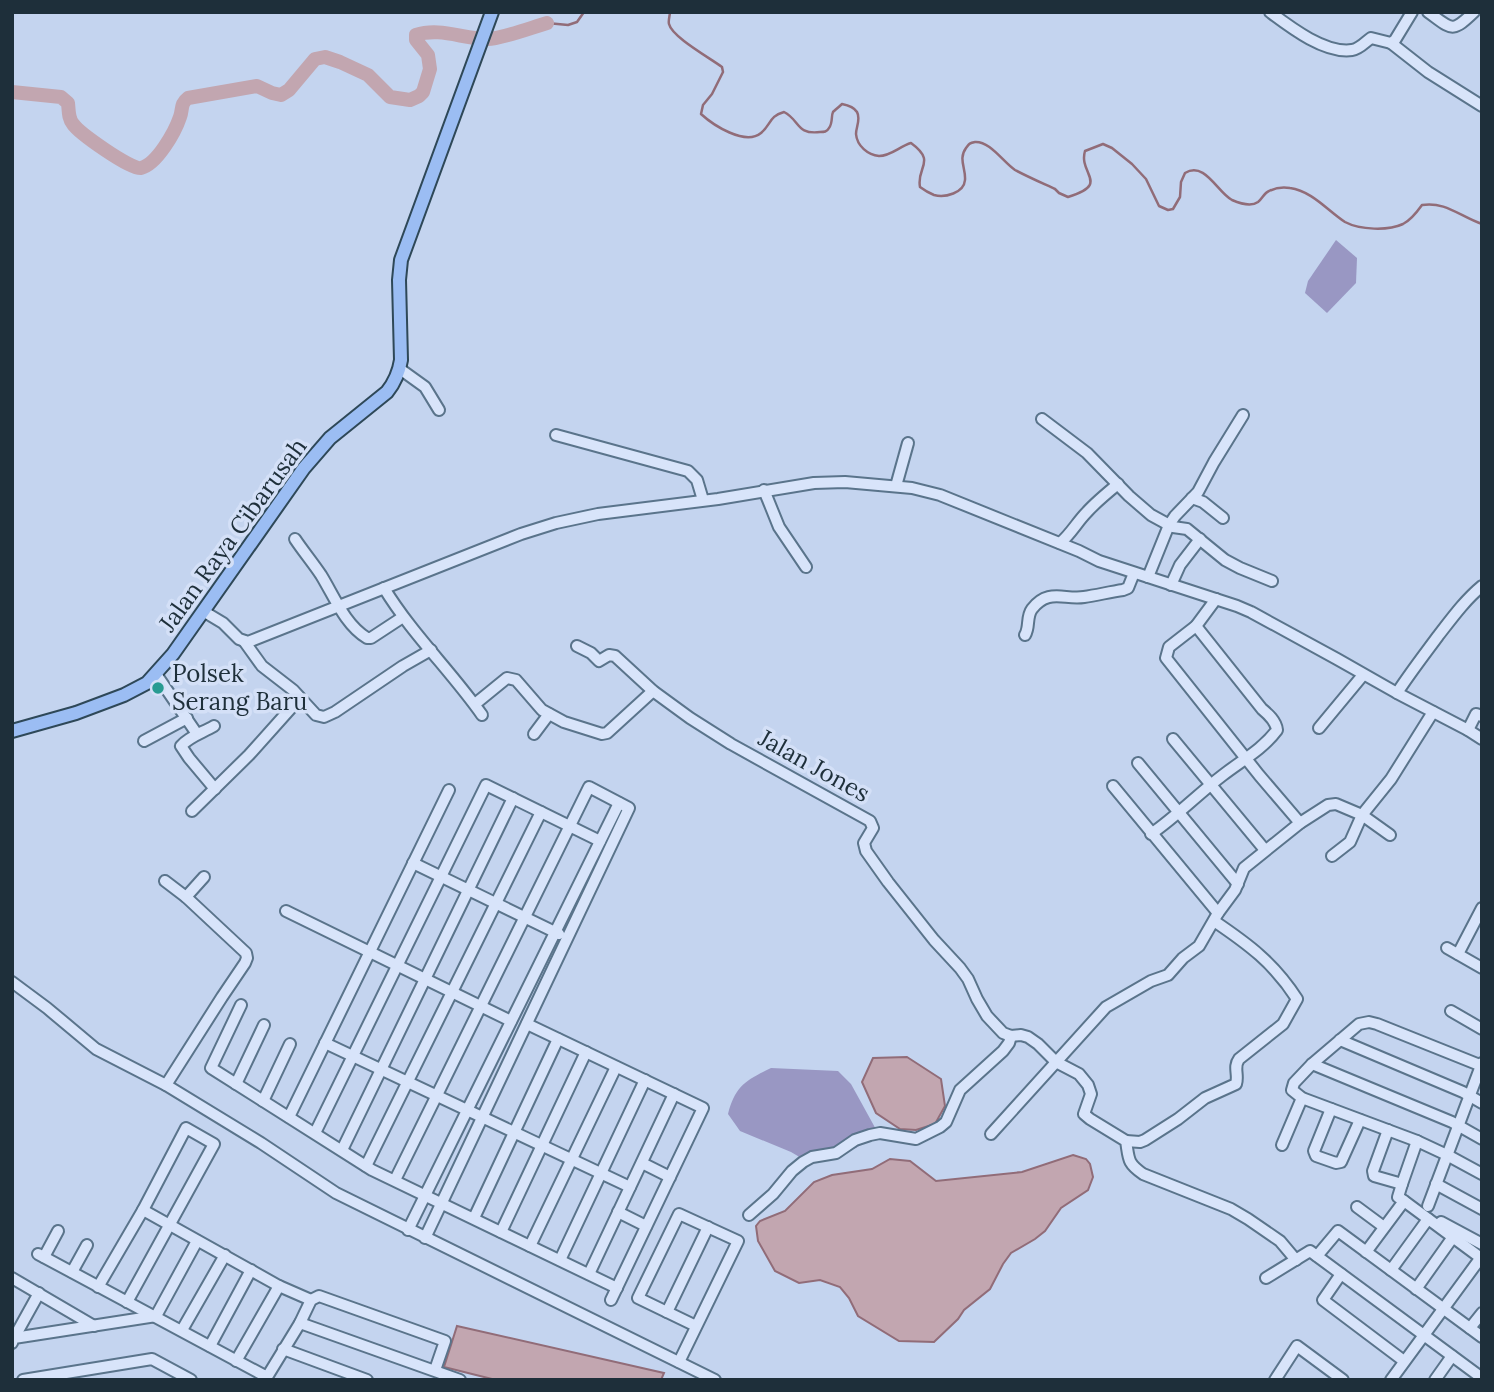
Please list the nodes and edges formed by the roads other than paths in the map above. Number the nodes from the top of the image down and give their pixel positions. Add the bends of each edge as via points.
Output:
1 (492, 12) edge
2 (1270, 12) edge
3 (1412, 12) edge
4 (1428, 12) edge
5 (1474, 12) edge
6 (1391, 43) junction
7 (1482, 106) edge
8 (400, 369) junction
9 (439, 410) dead end
10 (1243, 415) dead end
11 (1042, 419) dead end
12 (556, 435) dead end
13 (908, 443) dead end
14 (1118, 484) junction
15 (896, 486) junction
16 (764, 490) junction
17 (1192, 498) junction
18 (703, 500) junction
19 (1223, 518) dead end
20 (1169, 526) junction
21 (295, 539) dead end
22 (1200, 539) junction
23 (1060, 543) junction
24 (806, 567) dead end
25 (1135, 573) junction
26 (1147, 577) junction
27 (1272, 581) dead end
28 (1171, 585) junction
29 (1482, 586) edge
30 (384, 587) junction
31 (1216, 599) junction
32 (339, 605) junction
33 (203, 611) junction
34 (403, 617) junction
35 (1196, 626) junction
36 (1025, 635) dead end
37 (244, 641) junction
38 (577, 646) dead end
39 (431, 650) junction
40 (156, 674) junction
41 (1363, 675) junction
42 (653, 691) junction
43 (1397, 693) junction
44 (300, 698) junction
45 (475, 704) junction
46 (1433, 712) junction
47 (549, 714) junction
48 (482, 715) dead end
49 (1482, 716) edge
50 (187, 718) junction
51 (214, 726) dead end
52 (1319, 728) dead end
53 (12, 730) edge
54 (1468, 730) junction
55 (197, 734) junction
56 (534, 734) dead end
57 (1173, 739) dead end
58 (1482, 739) edge
59 (144, 741) dead end
60 (1246, 759) junction
61 (1138, 763) dead end
62 (1211, 785) junction
63 (1113, 786) dead end
64 (215, 789) junction
65 (449, 790) dead end
66 (513, 799) junction
67 (619, 803) junction
68 (192, 811) dead end
69 (541, 812) junction
70 (1178, 813) junction
71 (1362, 815) junction
72 (1300, 823) junction
73 (569, 826) junction
74 (1151, 834) junction
75 (1391, 835) dead end
76 (600, 841) junction
77 (1265, 850) junction
78 (1332, 856) dead end
79 (413, 863) junction
80 (441, 876) junction
81 (204, 877) dead end
82 (166, 881) dead end
83 (1238, 884) junction
84 (468, 890) junction
85 (186, 897) junction
86 (496, 903) junction
87 (1482, 908) edge
88 (286, 911) dead end
89 (524, 917) junction
90 (1216, 917) junction
91 (555, 932) junction
92 (568, 938) junction
93 (1447, 948) dead end
94 (370, 952) junction
95 (1458, 954) junction
96 (397, 965) junction
97 (1482, 968) edge
98 (425, 979) junction
99 (12, 982) edge
100 (452, 992) junction
101 (242, 1005) dead end
102 (481, 1006) junction
103 (1451, 1011) dead end
104 (511, 1021) junction
105 (527, 1024) junction
106 (264, 1025) dead end
107 (1482, 1029) edge
108 (1011, 1036) junction
109 (558, 1039) junction
110 (1340, 1040) junction
111 (325, 1043) junction
112 (290, 1044) dead end
113 (586, 1052) junction
114 (353, 1056) junction
115 (1056, 1062) junction
116 (1312, 1064) junction
117 (1481, 1065) edge
118 (617, 1067) junction
119 (381, 1069) junction
120 (645, 1080) junction
121 (408, 1082) junction
122 (236, 1084) junction
123 (166, 1085) junction
124 (674, 1094) junction
125 (436, 1096) junction
126 (1469, 1096) junction
127 (1301, 1098) junction
128 (262, 1101) junction
129 (1482, 1103) edge
130 (1331, 1109) junction
131 (467, 1110) junction
132 (289, 1117) junction
133 (483, 1118) junction
134 (1360, 1119) junction
135 (1458, 1125) junction
136 (1388, 1130) junction
137 (514, 1132) junction
138 (315, 1133) junction
139 (991, 1135) dead end
140 (1482, 1139) edge
141 (1126, 1141) junction
142 (1418, 1141) junction
143 (1282, 1145) dead end
144 (542, 1146) junction
145 (342, 1150) junction
146 (1447, 1155) junction
147 (572, 1160) junction
148 (642, 1163) junction
149 (366, 1166) junction
150 (601, 1174) junction
151 (1482, 1174) edge
152 (670, 1177) junction
153 (395, 1180) junction
154 (1402, 1184) junction
155 (1436, 1184) junction
156 (630, 1187) junction
157 (425, 1195) junction
158 (1404, 1201) junction
159 (442, 1203) junction
160 (1428, 1206) dead end
161 (1357, 1207) dead end
162 (1482, 1209) edge
163 (143, 1210) junction
164 (618, 1212) junction
165 (749, 1215) dead end
166 (474, 1219) junction
167 (1433, 1222) junction
168 (170, 1224) junction
169 (646, 1226) junction
170 (708, 1227) junction
171 (1384, 1227) junction
172 (408, 1230) junction
173 (58, 1231) dead end
174 (501, 1232) junction
175 (1453, 1237) junction
176 (425, 1238) junction
177 (197, 1241) junction
178 (1482, 1244) edge
179 (87, 1245) dead end
180 (530, 1246) junction
181 (1366, 1252) junction
182 (225, 1255) junction
183 (1317, 1256) junction
184 (1481, 1257) edge
185 (560, 1260) junction
186 (1296, 1260) junction
187 (251, 1270) junction
188 (1391, 1270) junction
189 (72, 1272) junction
190 (589, 1274) junction
191 (1341, 1274) junction
192 (12, 1278) edge
193 (1266, 1278) dead end
194 (279, 1286) junction
195 (99, 1287) junction
196 (617, 1288) junction
197 (1416, 1289) junction
198 (38, 1293) junction
199 (311, 1300) junction
200 (611, 1300) dead end
201 (127, 1302) junction
202 (1443, 1308) junction
203 (667, 1312) junction
204 (1482, 1313) edge
205 (156, 1316) junction
206 (300, 1323) junction
207 (94, 1326) junction
208 (696, 1326) junction
209 (1470, 1328) junction
210 (182, 1330) junction
211 (1423, 1335) junction
212 (1482, 1337) edge
213 (13, 1340) edge
214 (210, 1346) junction
215 (283, 1349) junction
216 (1452, 1356) junction
217 (236, 1361) junction
218 (1405, 1361) junction
219 (679, 1362) junction
220 (435, 1370) junction
221 (1277, 1376) edge
222 (1477, 1377) edge
223 (269, 1379) edge
224 (23, 1380) edge
225 (191, 1380) edge
226 (367, 1380) edge
227 (460, 1380) edge
228 (715, 1380) edge
229 (1290, 1380) edge
230 (1343, 1380) edge
231 (1391, 1380) edge
232 (1435, 1380) edge

1 - 8 main road via 401,260
2 - 6 street via 1314,42 1334,48 1355,49 1373,37
3 - 6 street
4 - 5 street via 1455,28
6 - 7 street
8 - 9 street via 425,387
8 - 33 main road, Jalan Raya Cibarusah via 387,392 331,438 304,468
10 - 17 street
11 - 14 street
12 - 18 street via 688,471 697,480
13 - 15 street
14 - 20 street
14 - 23 street
15 - 16 street via 834,482
15 - 23 street via 940,495
16 - 18 street
16 - 24 street via 779,527
17 - 19 street
17 - 20 street
18 - 30 street via 556,523
20 - 22 street via 1187,529
20 - 26 street
21 - 32 street
22 - 27 street via 1218,556
22 - 28 street
23 - 25 street
25 - 26 street
25 - 36 street via 1123,590 1084,597 1055,595 1042,601 1029,615
26 - 28 street
28 - 31 street
29 - 43 street via 1446,625
30 - 32 street
30 - 34 street
31 - 35 street
31 - 41 street via 1251,612
32 - 34 street via 366,638
32 - 37 street
33 - 37 street
33 - 40 main road, Jalan Raya Cibarusah
34 - 39 street
35 - 60 street via 1276,726 1274,734
35 - 60 street via 1169,648 1166,658
37 - 44 street via 262,666
38 - 42 street, Jalan Jones via 599,661 615,656
39 - 44 street via 327,717 316,715
39 - 45 street
40 - 50 street
40 - 53 main road, Jalan Raya Cibarusah via 142,687 114,699
41 - 43 street
41 - 52 street
42 - 47 street via 607,733
42 - 108 street, Jalan Jones via 731,744 870,821 873,828 864,843 866,851 960,968 988,1016
43 - 46 street
44 - 64 street
45 - 47 street via 512,678
45 - 48 street
46 - 54 street
46 - 71 street
47 - 56 street
49 - 54 street via 1476,714
50 - 55 street
50 - 59 street
51 - 55 street
54 - 58 street
55 - 64 street via 181,746
57 - 62 street
60 - 62 street
60 - 72 street
61 - 70 street
62 - 70 street
62 - 77 street
63 - 74 street
64 - 68 street
65 - 79 street
66 - 69 street
66 - 80 street via 486,785
66 - 84 street
67 - 73 street via 589,787
67 - 76 street
67 - 92 street via 629,808
69 - 73 street
69 - 86 street
70 - 74 street
70 - 83 street
71 - 72 street via 1332,804
71 - 75 street
71 - 78 street via 1350,842
72 - 77 street
73 - 76 street
73 - 89 street
74 - 90 street
76 - 91 street
77 - 83 street via 1244,868
79 - 80 street
79 - 94 street
80 - 84 street
80 - 96 street
81 - 85 street
82 - 85 street
83 - 90 street
84 - 86 street
84 - 98 street
85 - 123 street via 247,958
86 - 89 street
86 - 100 street
87 - 95 street
88 - 94 street
89 - 91 street
89 - 102 street
90 - 115 street via 1199,946 1171,973 1106,1007
90 - 141 street via 1264,957 1297,999 1283,1024 1236,1063 1236,1084 1205,1098 1145,1140
91 - 92 street
91 - 104 street
92 - 105 street
93 - 95 street
94 - 96 street
94 - 111 street
95 - 97 street
96 - 98 street
96 - 114 street
98 - 100 street
98 - 119 street
99 - 123 street via 96,1049
100 - 102 street
100 - 121 street
101 - 122 street via 211,1068
102 - 104 street
102 - 125 street
103 - 107 street
104 - 131 street
105 - 109 street
105 - 133 street
106 - 122 street
108 - 115 street, Jalan Jones via 1028,1037
108 - 165 street via 1003,1051 960,1090 940,1127 916,1139 870,1135 836,1153 812,1157
109 - 113 street
109 - 137 street
110 - 116 street
110 - 117 street via 1359,1024 1369,1022
110 - 126 street
111 - 114 street
111 - 132 street
112 - 128 street
113 - 118 street
113 - 144 street
114 - 119 street
114 - 138 street
115 - 139 street
115 - 141 street, Jalan Jones via 1079,1074 1088,1085 1091,1094 1084,1114
116 - 127 street via 1292,1087
116 - 135 street
117 - 126 street
118 - 120 street
118 - 147 street
119 - 121 street
119 - 145 street
120 - 124 street
120 - 150 street
121 - 125 street
121 - 149 street
122 - 128 street
123 - 172 street via 335,1194
124 - 148 street
124 - 152 street via 703,1108
125 - 131 street
125 - 153 street
126 - 129 street
126 - 135 street
127 - 130 street
127 - 143 street
128 - 132 street
130 - 134 street
130 - 134 street via 1314,1151 1336,1163 1341,1162
131 - 133 street
131 - 157 street
132 - 138 street
133 - 137 street
133 - 159 street
134 - 136 street
135 - 140 street
135 - 146 street
136 - 142 street
136 - 154 street via 1374,1176
137 - 144 street
137 - 166 street
138 - 145 street
141 - 186 street via 1128,1160 1143,1174 1239,1214 1280,1241
142 - 146 street
142 - 154 street
144 - 147 street
144 - 174 street
145 - 149 street
146 - 151 street
146 - 155 street
147 - 150 street
147 - 180 street
148 - 152 street
148 - 156 street
149 - 153 street
150 - 156 street
150 - 185 street
152 - 169 street
153 - 157 street
154 - 158 street via 1398,1196
155 - 160 street
155 - 162 street
156 - 164 street
157 - 159 street
157 - 172 street
158 - 167 street
158 - 171 street
159 - 166 street
159 - 176 street
161 - 171 street
163 - 168 street
163 - 168 street via 186,1128 214,1143
163 - 195 street
164 - 169 street
164 - 190 street
166 - 174 street
167 - 175 street
167 - 178 street via 1441,1221
167 - 188 street
168 - 177 street
168 - 201 street
169 - 196 street
170 - 203 street
170 - 203 street via 679,1214 638,1298
170 - 208 street via 738,1241
171 - 181 street
172 - 176 street
173 - 189 street via 41,1255
174 - 180 street
175 - 184 street
175 - 197 street
176 - 219 street
177 - 182 street
177 - 205 street
179 - 189 street
180 - 185 street
181 - 183 street via 1338,1231
181 - 188 street
182 - 187 street
182 - 210 street
183 - 186 street via 1310,1251
183 - 191 street
184 - 202 street
185 - 190 street
186 - 193 street
187 - 194 street
187 - 214 street
188 - 197 street
189 - 195 street
190 - 196 street
191 - 211 street
191 - 218 street via 1323,1300
192 - 198 street
194 - 199 street
194 - 217 street
195 - 201 street
196 - 200 street
197 - 202 street
198 - 207 street
198 - 213 street
199 - 206 street
199 - 220 street via 319,1296 445,1341
201 - 205 street
202 - 209 street
202 - 211 street
203 - 208 street
204 - 209 street
205 - 207 street
205 - 210 street
206 - 215 street
206 - 220 street
207 - 213 street
208 - 219 street
209 - 212 street
210 - 214 street
211 - 216 street
211 - 218 street
214 - 217 street
215 - 223 street
215 - 226 street
216 - 222 street
216 - 232 street
217 - 223 street
218 - 231 street
219 - 228 street
220 - 227 street
221 - 229 street
221 - 230 street via 1297,1346
224 - 225 street via 152,1359

